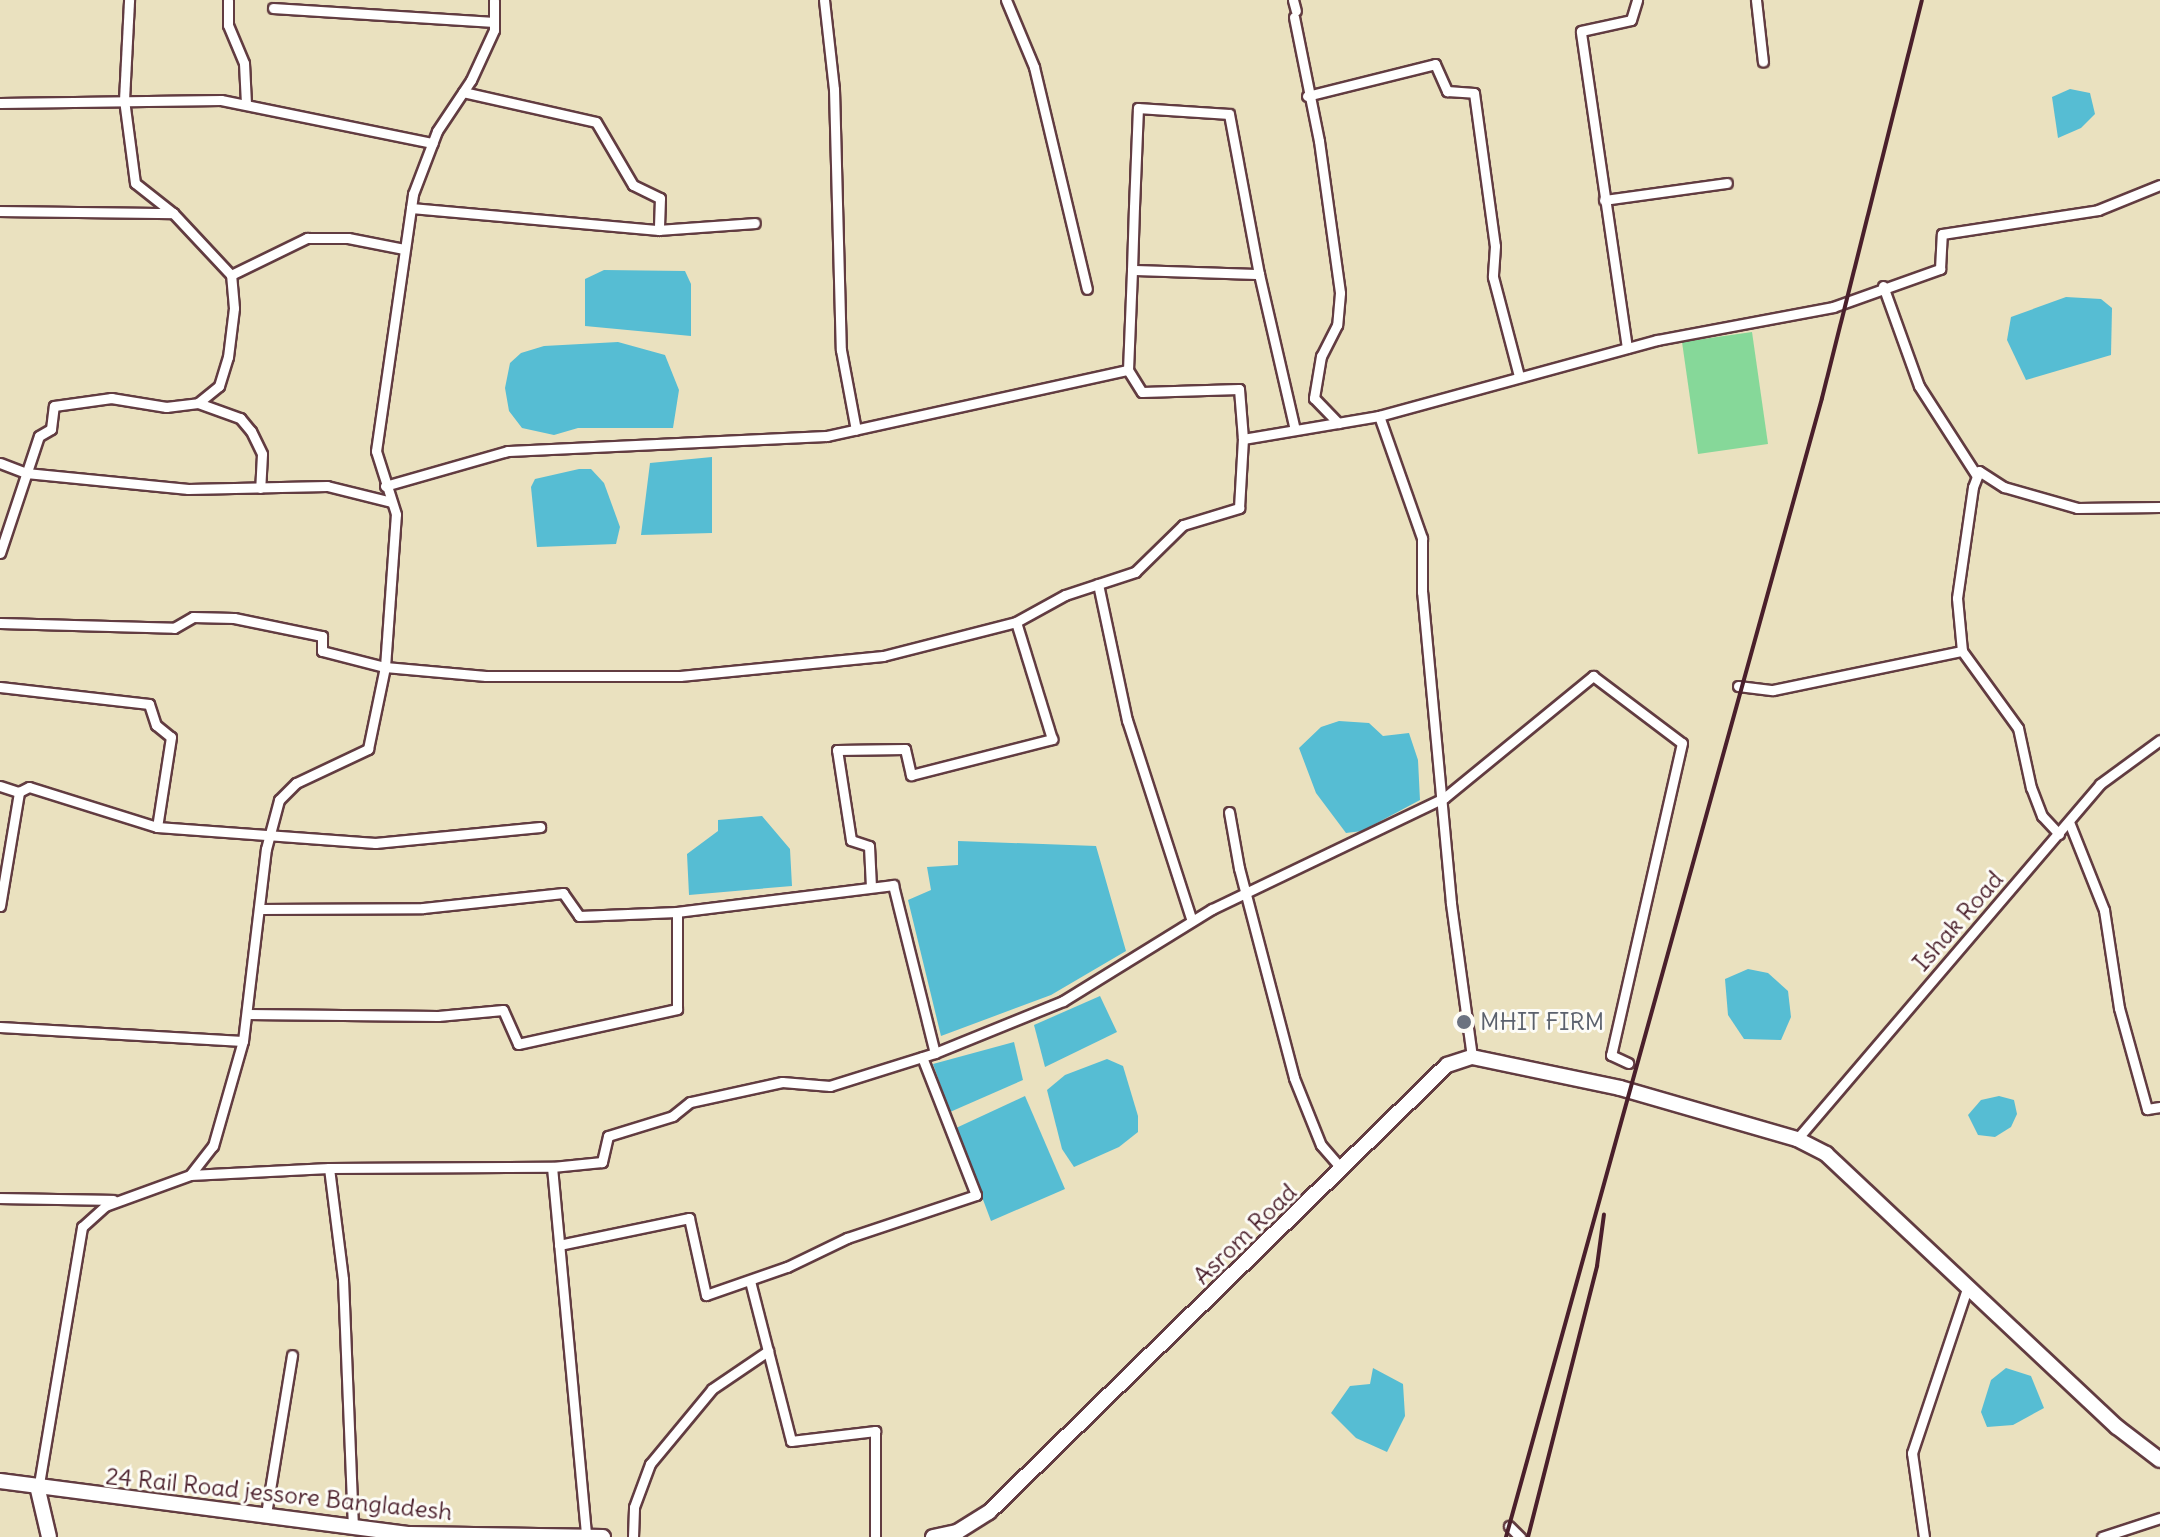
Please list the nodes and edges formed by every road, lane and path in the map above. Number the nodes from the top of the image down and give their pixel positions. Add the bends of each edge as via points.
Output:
1 (129, 0) edge
2 (228, 0) edge
3 (494, 0) edge
4 (824, 0) edge
5 (1006, 0) edge
6 (1637, 0) edge
7 (1756, 0) edge
8 (273, 8) dead end
9 (1294, 9) edge
10 (494, 22) junction
11 (1763, 62) dead end
12 (463, 92) junction
13 (1307, 96) junction
14 (124, 100) junction
15 (0, 103) edge
16 (246, 104) junction
17 (433, 143) junction
18 (1727, 183) dead end
19 (2160, 185) edge
20 (1604, 200) junction
21 (411, 208) junction
22 (0, 211) edge
23 (173, 213) junction
24 (755, 223) dead end
25 (659, 230) junction
26 (404, 249) junction
27 (1132, 270) junction
28 (1259, 274) junction
29 (231, 275) junction
30 (1883, 286) junction
31 (1087, 289) dead end
32 (1627, 348) junction
33 (1128, 370) junction
34 (1519, 376) junction
35 (198, 403) junction
36 (1379, 416) junction
37 (1338, 423) junction
38 (856, 430) junction
39 (1295, 430) junction
40 (1243, 439) junction
41 (0, 463) edge
42 (26, 473) junction
43 (1977, 476) junction
44 (385, 486) junction
45 (260, 488) junction
46 (391, 502) junction
47 (2160, 507) edge
48 (0, 553) edge
49 (1098, 584) junction
50 (1016, 622) junction
51 (0, 623) edge
52 (1962, 651) junction
53 (385, 667) junction
54 (1738, 686) dead end
55 (0, 687) edge
56 (2160, 740) edge
57 (0, 786) edge
58 (19, 792) junction
59 (1444, 798) junction
60 (1229, 812) dead end
61 (2069, 822) junction
62 (157, 827) junction
63 (540, 827) dead end
64 (270, 834) junction
65 (2059, 834) junction
66 (871, 887) junction
67 (1248, 892) junction
68 (0, 906) edge
69 (259, 909) junction
70 (677, 912) junction
71 (1192, 921) junction
72 (247, 1014) junction
73 (0, 1027) edge
74 (243, 1041) junction
75 (935, 1053) junction
76 (922, 1057) junction
77 (1472, 1057) junction
78 (1628, 1063) dead end
79 (2160, 1107) edge
80 (1797, 1139) junction
81 (552, 1167) junction
82 (329, 1168) junction
83 (1342, 1169) junction
84 (190, 1175) junction
85 (0, 1198) edge
86 (121, 1200) junction
87 (559, 1245) junction
88 (750, 1281) junction
89 (1968, 1286) junction
90 (768, 1351) junction
91 (292, 1355) dead end
92 (2160, 1460) edge
93 (0, 1481) edge
94 (38, 1490) junction
95 (266, 1514) junction
96 (2160, 1518) edge
97 (353, 1525) junction
98 (1509, 1526) dead end
99 (586, 1536) edge
100 (49, 1537) edge
101 (603, 1537) edge
102 (633, 1537) edge
103 (875, 1537) edge
104 (933, 1537) edge
105 (1520, 1537) edge
106 (1924, 1537) edge
107 (2102, 1537) edge

1 - 14 street
2 - 16 street via 228,25 244,63
3 - 10 street
4 - 38 street via 834,89 841,350
5 - 31 street via 1034,67
6 - 20 street via 1635,18 1581,31
7 - 11 street
8 - 10 street
9 - 13 street
10 - 12 street
12 - 17 street
12 - 25 street via 596,122 633,185 660,198
13 - 34 street via 1435,64 1447,91 1474,93 1495,246 1493,277
13 - 37 street via 1340,293 1337,325 1321,356 1314,398
14 - 15 street
14 - 16 street
14 - 23 street via 135,183
16 - 17 street
17 - 21 street
18 - 20 street
19 - 30 street via 2098,210 1942,234 1940,269
20 - 32 street
21 - 25 street
21 - 26 street
22 - 23 street
23 - 29 street
24 - 25 street
26 - 29 street via 348,238 307,238
26 - 44 street via 376,451
27 - 28 street
27 - 28 street via 1138,108 1229,114
27 - 33 street
28 - 39 street
29 - 35 street via 234,308 228,357 219,386
30 - 32 street via 1833,307
30 - 43 street via 1919,386
32 - 34 street
33 - 38 street
33 - 40 street via 1142,392 1239,389
34 - 36 street
35 - 42 street via 166,407 111,398 54,406 51,429 39,436
35 - 45 street via 240,418 251,431 262,454
36 - 37 street
36 - 59 street via 1422,538 1422,592
37 - 39 street
38 - 44 street via 508,451
39 - 40 street
40 - 49 street via 1239,508 1183,525 1135,572
41 - 42 street
42 - 45 street via 188,489
42 - 48 street
43 - 47 street via 1979,471 2004,487 2077,508
43 - 52 street via 1957,598
44 - 46 street
45 - 46 street via 327,486
46 - 53 street via 396,514
49 - 50 street
49 - 71 street via 1127,720
50 - 53 street via 883,656 680,676 486,676
50 - 66 street via 1052,739 911,775 905,749 837,750 851,840 869,846
51 - 53 street via 174,628 193,617 234,618 322,636 322,651
52 - 54 street via 1773,690
52 - 65 street via 2018,728 2042,816
53 - 64 street via 368,749 287,789
55 - 62 street via 149,704 156,725 171,737
56 - 61 street, Ishak Road via 2100,784
57 - 58 street
58 - 62 street via 29,787
58 - 68 street
59 - 67 street
59 - 77 street via 1451,903
59 - 78 street via 1593,676 1682,743 1611,1055
60 - 67 street
61 - 65 street, Ishak Road
61 - 79 street via 2104,910 2119,1008 2147,1109
62 - 64 street
63 - 64 street via 375,843
64 - 69 street
65 - 80 street, Ishak Road
66 - 70 street
66 - 75 street via 893,885
67 - 71 street
67 - 83 street via 1294,1078 1321,1145
69 - 70 street via 423,908 563,893 579,916
69 - 72 street
70 - 72 street via 677,1009 518,1044 503,1010 438,1016
71 - 75 street via 1063,1001
72 - 74 street
73 - 74 street
74 - 84 street via 213,1146
75 - 76 street
76 - 81 street via 830,1086 782,1082 690,1102 673,1116 608,1136 602,1162
76 - 88 street via 976,1195 847,1238
77 - 80 street via 1620,1088
77 - 83 street, Asrom Road via 1447,1065
80 - 89 street via 1848,1169
81 - 82 street
81 - 87 street
82 - 84 street
82 - 97 street via 343,1279
83 - 104 street, Asrom Road via 989,1512 957,1532
84 - 86 street
85 - 86 street
86 - 94 street via 88,1217 79,1237
87 - 88 street via 689,1218 706,1295
87 - 99 street
88 - 90 street
89 - 92 street
89 - 106 street via 1912,1453
90 - 102 street via 712,1389 650,1464 634,1507
90 - 103 street via 791,1441 875,1431
91 - 95 street
93 - 94 street, 24 Rail Road jessore Bangladesh
94 - 95 street, 24 Rail Road jessore Bangladesh
94 - 100 street
95 - 97 street, 24 Rail Road jessore Bangladesh
96 - 107 street
97 - 99 street, 24 Rail Road jessore Bangladesh via 410,1534
98 - 105 street
99 - 101 street, 24 Rail Road jessore Bangladesh

